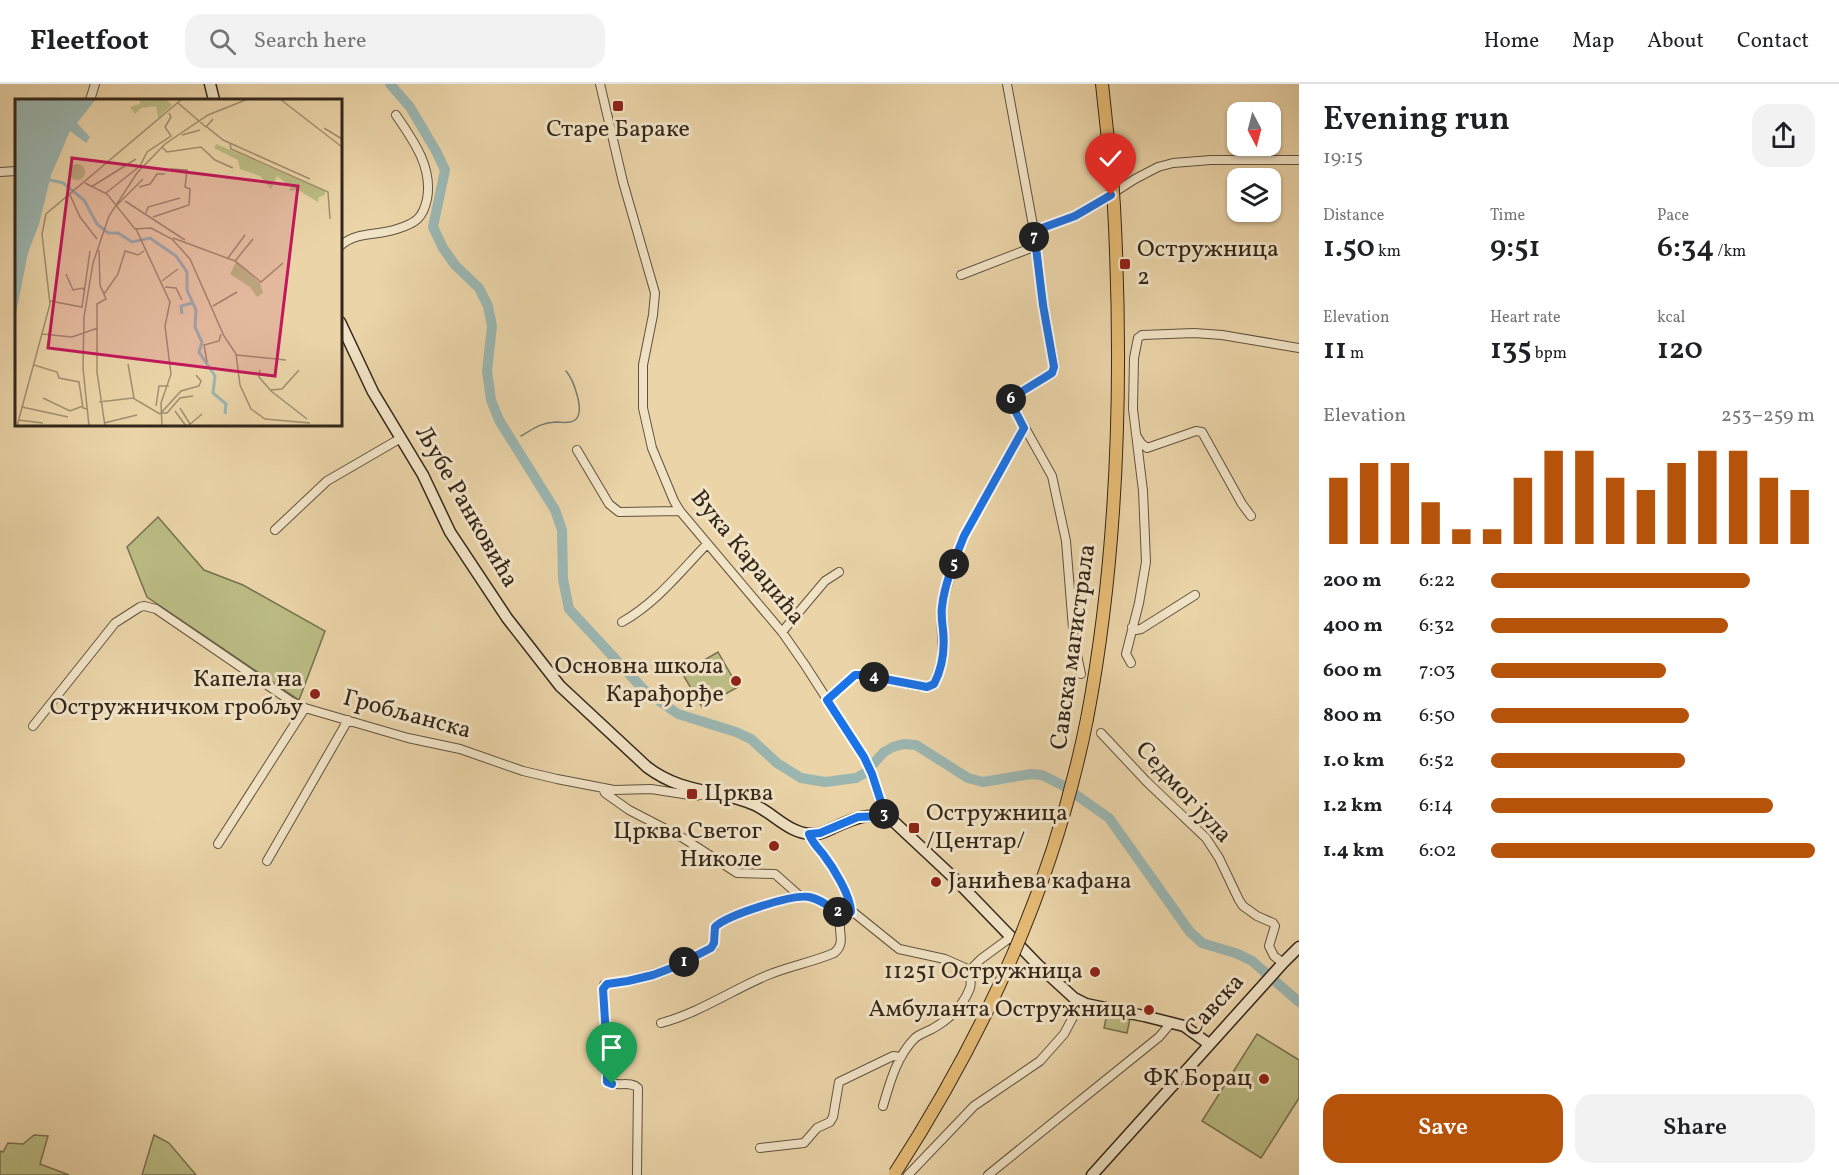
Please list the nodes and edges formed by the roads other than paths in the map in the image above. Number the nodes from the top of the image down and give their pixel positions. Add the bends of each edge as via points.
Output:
1 (95, 84) edge
2 (210, 84) edge
3 (600, 84) edge
4 (1007, 84) edge
5 (1102, 84) edge
6 (90, 99) edge
7 (214, 99) edge
8 (396, 115) dead end
9 (1299, 160) edge
10 (15, 171) edge
11 (0, 172) edge
12 (1112, 201) junction
13 (1034, 231) junction
14 (1035, 244) junction
15 (342, 245) edge
16 (961, 275) dead end
17 (342, 326) edge
18 (1299, 348) edge
19 (1024, 428) junction
20 (1135, 430) junction
21 (401, 438) junction
22 (577, 450) dead end
23 (680, 511) junction
24 (1251, 516) dead end
25 (274, 530) dead end
26 (707, 544) junction
27 (838, 572) dead end
28 (1195, 595) dead end
29 (622, 622) dead end
30 (1132, 627) junction
31 (782, 632) junction
32 (1131, 663) dead end
33 (1081, 674) dead end
34 (827, 700) junction
35 (305, 708) junction
36 (348, 720) junction
37 (33, 726) dead end
38 (1101, 733) dead end
39 (603, 788) junction
40 (705, 792) junction
41 (884, 816) junction
42 (809, 834) junction
43 (218, 844) dead end
44 (267, 861) dead end
45 (801, 897) junction
46 (851, 912) junction
47 (842, 916) junction
48 (1011, 937) junction
49 (1299, 947) edge
50 (1283, 963) junction
51 (970, 970) junction
52 (1081, 1002) junction
53 (661, 1023) dead end
54 (1171, 1023) junction
55 (1209, 1044) junction
56 (901, 1057) junction
57 (883, 1106) dead end
58 (760, 1149) dead end
59 (899, 1174) edge
60 (637, 1175) edge
61 (988, 1175) edge
62 (1092, 1175) edge

1 - 6 street
2 - 7 street
3 - 23 street, Вука Караџића via 655,293 643,365 642,408 652,448
4 - 13 street
5 - 12 main road, Савска магистрала, bridge
8 - 15 street via 414,141 428,176 422,214 397,229 355,236
9 - 12 street via 1173,163 1143,174
10 - 11 street
12 - 13 street
12 - 59 main road, Савска магистрала, bridge via 1118,324 1115,473 1098,657 1072,788 1014,954 968,1051
13 - 14 street
14 - 16 street
14 - 19 street via 1054,367 1052,373 1010,401
17 - 21 street, Љубе Ранковића
18 - 20 street via 1222,335 1140,336 1134,358
19 - 33 street via 1052,476 1066,541 1074,641
19 - 34 street via 957,554 942,603 944,651 934,684 927,687 855,675
20 - 24 street via 1147,448 1202,432
20 - 30 street via 1146,562
21 - 25 street via 327,481
21 - 40 street, Љубе Ранковића via 459,546 507,618 560,686 654,773
22 - 23 street via 609,504 618,512
23 - 26 street, Вука Караџића
26 - 29 street via 665,590
26 - 31 street, Вука Караџића
27 - 31 street via 825,581
28 - 30 street via 1141,629
30 - 32 street via 1126,654
31 - 34 street, Вука Караџића
34 - 41 street, Вука Караџића via 864,757
35 - 36 street, Гробљанска
35 - 37 street, Гробљанска via 156,609 144,606 115,623
35 - 43 street
36 - 39 street, Гробљанска via 460,748 523,771
36 - 44 street
38 - 50 street, Седмог јула via 1212,846 1239,900 1273,923 1269,946
39 - 40 street, Гробљанска via 651,789 696,796
39 - 45 street via 604,793 629,810 683,838 737,873 775,874
40 - 42 street, Љубе Ранковића via 750,803
41 - 42 street via 854,818
41 - 48 street via 897,823
42 - 46 street via 838,879
45 - 47 street via 817,899
45 - 60 street via 724,920 715,927 711,948 674,967 604,985 607,1082 634,1084 638,1088
46 - 47 street
46 - 51 street via 901,950 945,959
47 - 53 street via 842,942 834,953 773,973
48 - 51 street
48 - 52 street
49 - 50 street, Савска
50 - 55 street, Савска
51 - 56 street via 970,986 954,1013 915,1038
52 - 54 street
52 - 59 street via 1064,1034 1040,1061 974,1106
54 - 55 street via 1188,1028
54 - 61 street via 1160,1037
55 - 62 street, Савска
56 - 57 street
56 - 58 street via 893,1056 839,1082 833,1118 804,1143

